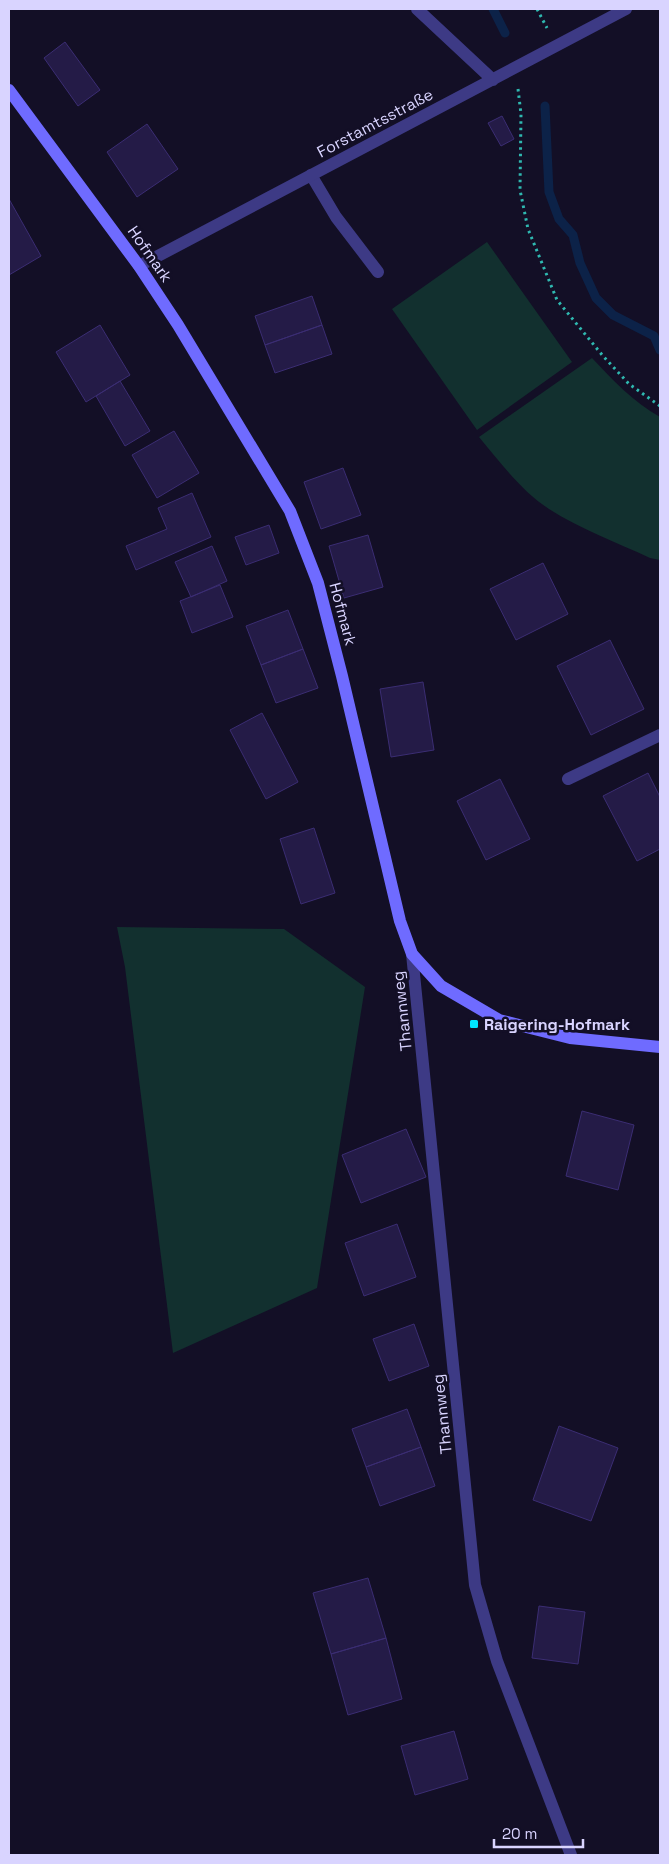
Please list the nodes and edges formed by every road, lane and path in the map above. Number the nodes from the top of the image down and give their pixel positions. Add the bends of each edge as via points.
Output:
1 (417, 9) edge
2 (626, 9) edge
3 (507, 72) junction
4 (493, 80) junction
5 (9, 90) edge
6 (311, 175) junction
7 (139, 266) junction
8 (378, 272) dead end
9 (660, 406) edge
10 (660, 736) edge
11 (568, 779) dead end
12 (412, 954) junction
13 (660, 1047) edge
14 (572, 1855) edge

1 - 4 street
2 - 3 street, Forstamtsstraße
3 - 4 street, Forstamtsstraße
3 - 9 path via 519,91 520,190 528,229 557,300 629,384
4 - 6 street, Forstamtsstraße
5 - 7 street, Hofmark
6 - 7 street, Forstamtsstraße
6 - 8 street via 336,217
7 - 12 street, Hofmark via 178,325 293,520 318,584 400,921
10 - 11 street
12 - 13 street, Hofmark via 441,986 498,1020 570,1038
12 - 14 street, Thannweg via 475,1585 497,1661

